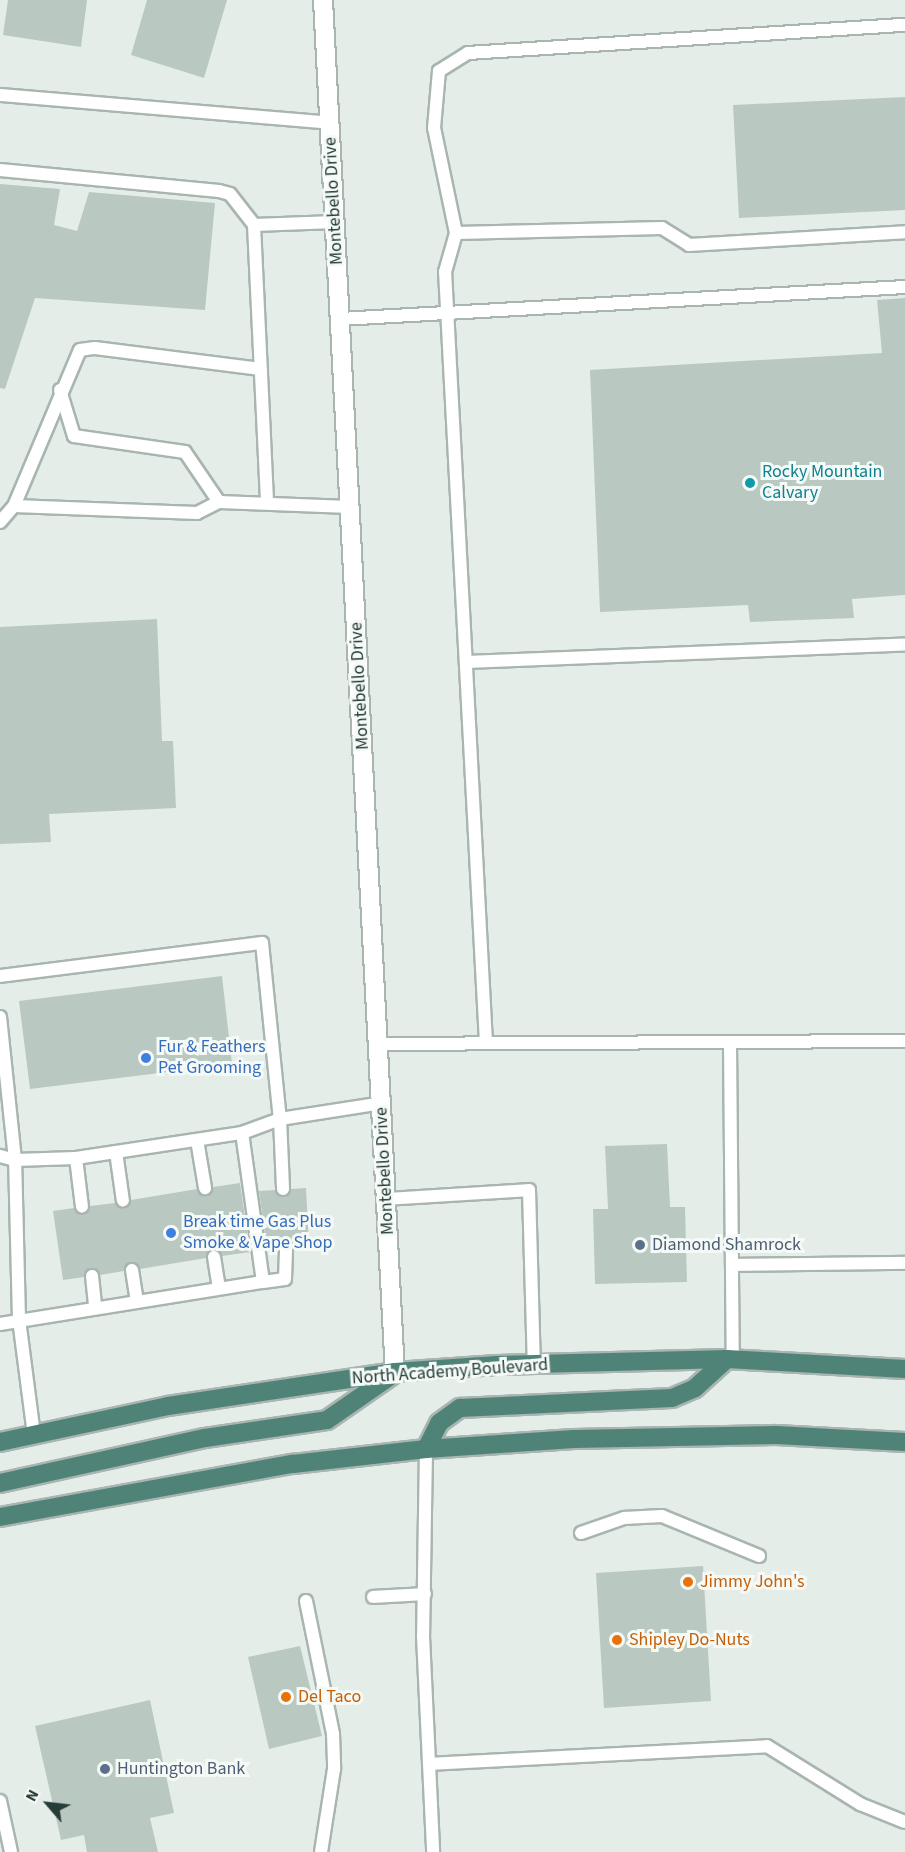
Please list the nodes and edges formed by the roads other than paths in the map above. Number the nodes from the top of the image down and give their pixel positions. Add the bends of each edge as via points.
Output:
1 (323, 0) edge
2 (905, 25) edge
3 (0, 94) edge
4 (330, 123) junction
5 (0, 170) edge
6 (335, 222) junction
7 (255, 225) junction
8 (905, 232) edge
9 (456, 233) junction
10 (905, 287) edge
11 (449, 313) junction
12 (340, 319) junction
13 (261, 369) junction
14 (60, 390) junction
15 (219, 502) junction
16 (267, 503) junction
17 (14, 506) junction
18 (350, 507) junction
19 (0, 522) edge
20 (905, 644) edge
21 (466, 662) junction
22 (0, 976) edge
23 (0, 1017) edge
24 (905, 1041) edge
25 (730, 1042) junction
26 (379, 1044) junction
27 (486, 1044) junction
28 (382, 1103) junction
29 (280, 1119) junction
30 (242, 1133) junction
31 (197, 1140) junction
32 (116, 1152) junction
33 (0, 1156) edge
34 (76, 1158) junction
35 (15, 1160) junction
36 (205, 1188) dead end
37 (283, 1189) dead end
38 (386, 1199) junction
39 (123, 1202) dead end
40 (82, 1207) dead end
41 (286, 1249) dead end
42 (214, 1257) dead end
43 (905, 1263) edge
44 (732, 1265) junction
45 (132, 1270) dead end
46 (92, 1276) dead end
47 (263, 1282) junction
48 (219, 1287) junction
49 (137, 1301) junction
50 (95, 1306) junction
51 (19, 1320) junction
52 (0, 1324) edge
53 (730, 1360) junction
54 (534, 1364) junction
55 (905, 1369) edge
56 (395, 1372) junction
57 (34, 1435) junction
58 (0, 1442) edge
59 (905, 1442) edge
60 (426, 1449) junction
61 (0, 1483) edge
62 (0, 1516) edge
63 (581, 1533) dead end
64 (759, 1556) dead end
65 (425, 1594) junction
66 (373, 1598) dead end
67 (306, 1601) dead end
68 (429, 1764) junction
69 (0, 1801) edge
70 (905, 1822) edge
71 (12, 1852) edge
72 (321, 1852) edge
73 (433, 1852) edge

1 - 4 street, Montebello Drive
2 - 9 lane via 468,53 439,71 434,128
3 - 4 lane
4 - 6 street, Montebello Drive
5 - 7 lane via 219,191 230,194
6 - 7 lane
6 - 12 street, Montebello Drive
7 - 13 lane
8 - 9 lane via 689,246 662,228
9 - 11 lane via 445,272
10 - 11 lane
11 - 12 lane
11 - 21 lane
12 - 18 street, Montebello Drive
13 - 14 lane via 95,348 80,350
13 - 16 lane
14 - 15 lane via 75,436 185,452
14 - 17 lane
15 - 16 lane
15 - 17 lane via 197,513
16 - 18 lane
17 - 19 lane
18 - 26 street, Montebello Drive
20 - 21 lane
21 - 27 lane
22 - 29 lane via 262,943
23 - 35 lane
24 - 25 lane
25 - 27 lane
25 - 44 lane
26 - 27 lane
26 - 28 street, Montebello Drive
28 - 29 lane
28 - 38 street, Montebello Drive
29 - 30 lane
29 - 37 lane
30 - 31 lane
30 - 47 lane
31 - 32 lane
31 - 36 lane
32 - 34 lane
32 - 39 lane
33 - 35 lane
34 - 35 lane
34 - 40 lane
35 - 51 lane
38 - 54 lane via 529,1190
38 - 56 street, Montebello Drive
41 - 47 lane via 285,1279
42 - 48 lane
43 - 44 lane
44 - 53 lane
45 - 49 lane
46 - 50 lane
47 - 48 lane
48 - 49 lane
49 - 50 lane
50 - 51 lane
51 - 52 lane
51 - 57 lane
53 - 54 highway, North Academy Boulevard
53 - 55 highway, North Academy Boulevard
53 - 60 highway via 695,1388 672,1398 460,1408 439,1424
54 - 56 highway, North Academy Boulevard
56 - 57 highway, North Academy Boulevard via 168,1406
56 - 61 highway via 327,1420 205,1438
57 - 58 highway, North Academy Boulevard
59 - 60 highway via 764,1435 574,1439
60 - 62 highway via 281,1466
60 - 65 lane
63 - 64 lane via 624,1518 662,1516
65 - 66 lane
65 - 68 lane
67 - 72 lane via 333,1734 334,1769
68 - 70 lane via 767,1746 860,1804
68 - 73 lane
69 - 71 lane

